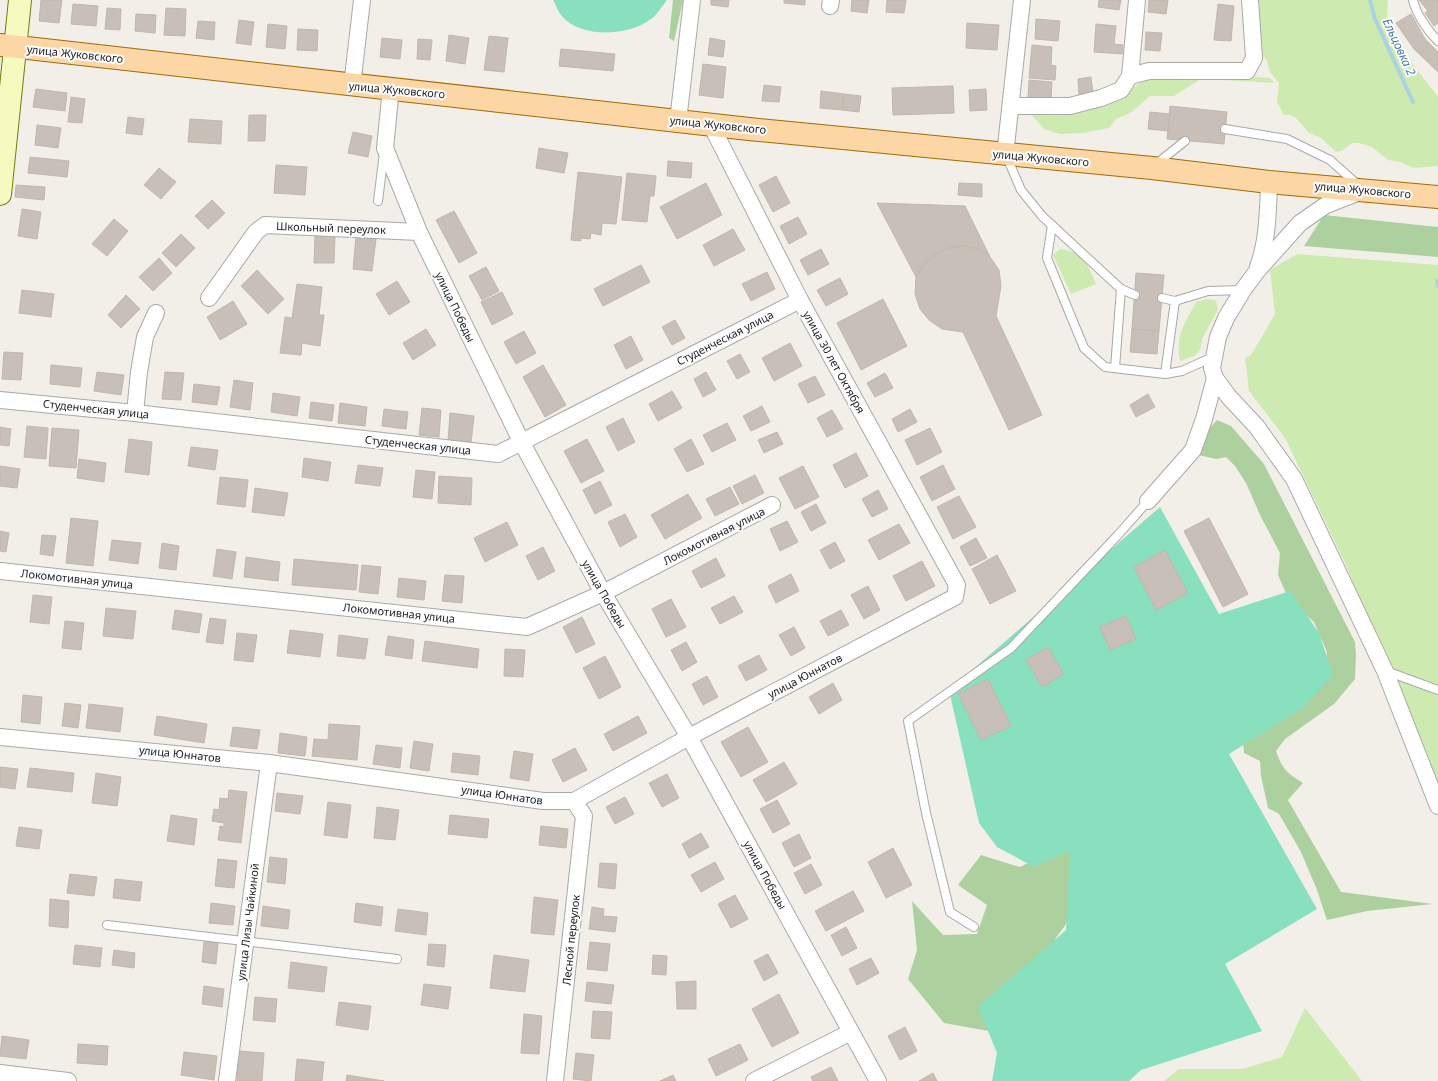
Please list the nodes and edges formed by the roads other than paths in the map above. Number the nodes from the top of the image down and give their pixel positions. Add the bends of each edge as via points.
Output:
1 (20, 0) edge
2 (362, 0) edge
3 (692, 0) edge
4 (1022, 0) edge
5 (1137, 0) edge
6 (1250, 0) edge
7 (1413, 0) edge
8 (1437, 40) edge
9 (7, 46) edge
10 (1130, 76) junction
11 (352, 86) junction
12 (391, 88) junction
13 (1011, 106) junction
14 (678, 121) junction
15 (711, 125) junction
16 (1225, 129) dead end
17 (1185, 140) dead end
18 (385, 148) junction
19 (1005, 154) junction
20 (1152, 168) junction
21 (1269, 182) junction
22 (1365, 190) junction
23 (0, 194) edge
24 (1438, 197) edge
25 (378, 201) dead end
26 (1052, 225) junction
27 (419, 232) junction
28 (1257, 271) junction
29 (1121, 288) junction
30 (1243, 290) junction
31 (1135, 295) dead end
32 (209, 298) dead end
33 (1162, 298) dead end
34 (800, 300) junction
35 (1175, 301) junction
36 (156, 313) dead end
37 (1213, 357) junction
38 (1115, 368) junction
39 (1165, 374) junction
40 (1215, 378) junction
41 (0, 400) edge
42 (135, 413) junction
43 (522, 443) junction
44 (1148, 501) joint
45 (772, 505) dead end
46 (0, 571) edge
47 (603, 593) junction
48 (955, 597) joint
49 (1385, 671) junction
50 (1438, 690) edge
51 (0, 737) edge
52 (689, 737) junction
53 (269, 763) junction
54 (574, 801) junction
55 (1438, 806) edge
56 (107, 925) dead end
57 (974, 927) dead end
58 (246, 941) junction
59 (397, 959) dead end
60 (852, 1032) junction
61 (0, 1073) edge
62 (68, 1081) edge
63 (227, 1081) edge
64 (556, 1081) edge
65 (754, 1081) edge
66 (878, 1081) edge

1 - 9 street
2 - 11 street
3 - 14 street
4 - 13 street
5 - 10 street
6 - 10 street via 1254,58 1247,71 1149,71
7 - 8 lane via 1414,6
9 - 11 main road, улица Жуковского
9 - 23 street
10 - 13 street via 1121,90 1070,106
11 - 12 main road, улица Жуковского
12 - 14 main road, улица Жуковского
12 - 18 street, улица Победы
13 - 19 street
14 - 15 main road, улица Жуковского
15 - 19 main road, улица Жуковского
15 - 34 street, улица 30 лет Октября
16 - 22 lane via 1287,139 1330,160
17 - 20 lane
18 - 25 lane
18 - 27 street, улица Победы
19 - 20 main road, улица Жуковского
19 - 26 lane via 1021,190
20 - 21 main road, улица Жуковского
21 - 22 main road, улица Жуковского
21 - 28 street via 1267,227
22 - 24 main road, улица Жуковского
22 - 28 street via 1326,205 1300,223
26 - 29 lane
26 - 38 lane via 1047,258 1084,348 1105,367
27 - 32 street, Школьный переулок via 265,225 256,232
27 - 43 street, улица Победы
28 - 30 street
29 - 31 lane
29 - 38 lane
30 - 35 lane via 1208,291
30 - 37 street via 1226,318
33 - 35 lane
34 - 43 street, Студенческая улица
34 - 48 street, улица 30 лет Октября via 957,585
35 - 39 lane
36 - 42 street via 145,337
37 - 39 lane via 1182,371
37 - 40 street via 1212,368
38 - 39 lane
40 - 44 street via 1193,450
40 - 49 street via 1257,426 1294,479
41 - 42 street, Студенческая улица
42 - 43 street, Студенческая улица via 498,454
43 - 47 street, улица Победы
44 - 57 lane via 1012,648 908,721 926,813 950,912
45 - 47 street, Локомотивная улица
46 - 47 street, Локомотивная улица via 527,627
47 - 52 street, улица Победы
48 - 52 street, улица Юннатов
49 - 50 lane
49 - 55 street
51 - 53 street, улица Юннатов
52 - 54 street, улица Юннатов
52 - 60 street, улица Победы
53 - 54 street, улица Юннатов via 543,801
53 - 58 street, улица Лизы Чайкиной
54 - 64 street, Лесной переулок via 584,816
56 - 58 lane
58 - 59 lane
58 - 63 street, улица Лизы Чайкиной
60 - 65 street
60 - 66 street, улица Победы
61 - 62 street

